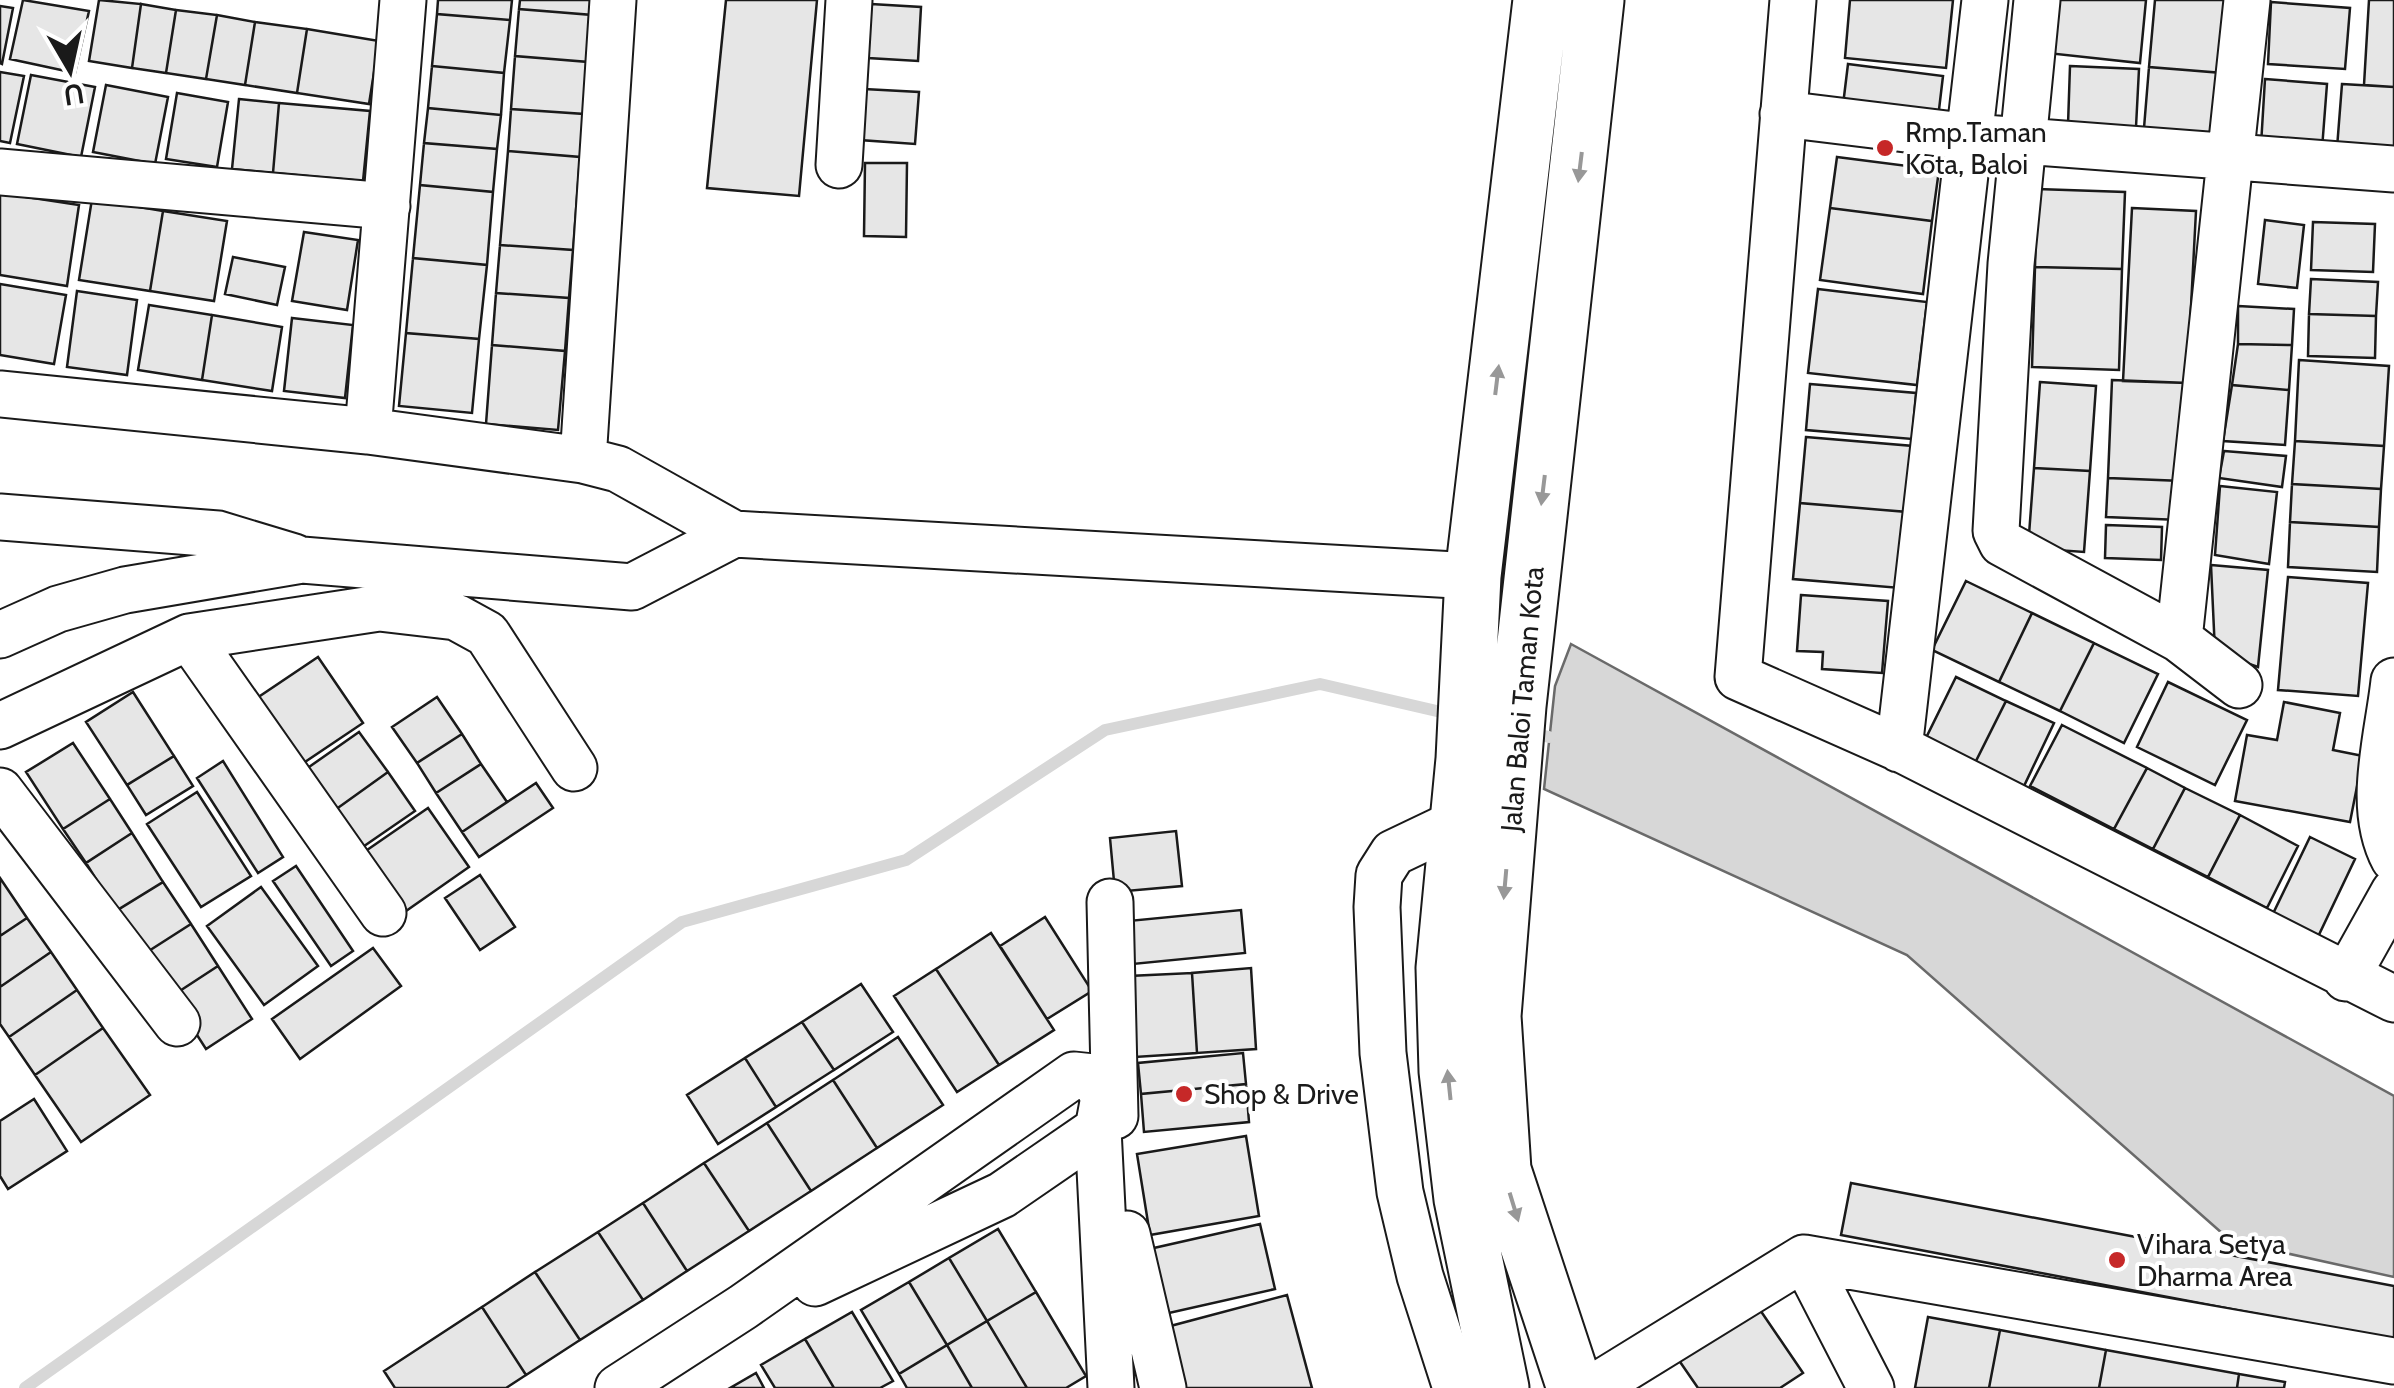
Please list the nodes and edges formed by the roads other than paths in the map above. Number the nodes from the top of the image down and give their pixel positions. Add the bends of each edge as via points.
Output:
1 (403, 0) edge
2 (613, 0) edge
3 (849, 0) edge
4 (1541, 0) edge
5 (1596, 0) edge
6 (1793, 0) edge
7 (1985, 0) edge
8 (2037, 0) edge
9 (2247, 0) edge
10 (1532, 100) junction
11 (1588, 102) junction
12 (1783, 114) junction
13 (1971, 137) junction
14 (2023, 139) junction
15 (2232, 156) junction
16 (839, 165) dead end
17 (2394, 169) edge
18 (0, 172) edge
19 (387, 206) junction
20 (0, 394) edge
21 (368, 431) junction
22 (583, 460) junction
23 (0, 517) edge
24 (734, 534) junction
25 (302, 560) junction
26 (1473, 576) junction
27 (0, 635) edge
28 (188, 636) junction
29 (2179, 640) junction
30 (2394, 681) edge
31 (2239, 684) dead end
32 (0, 726) edge
33 (1500, 739) junction
34 (1902, 750) junction
35 (574, 768) dead end
36 (0, 791) edge
37 (1458, 822) junction
38 (2394, 859) edge
39 (2394, 892) edge
40 (1110, 902) dead end
41 (383, 913) dead end
42 (2346, 978) junction
43 (2394, 999) edge
44 (177, 1022) dead end
45 (1098, 1129) junction
46 (1804, 1258) junction
47 (743, 1307) junction
48 (2394, 1361) edge
49 (1646, 1373) edge
50 (618, 1388) edge
51 (1110, 1388) edge
52 (1163, 1388) edge
53 (1456, 1388) edge
54 (1501, 1388) edge
55 (1575, 1388) edge
56 (1593, 1388) edge
57 (1871, 1388) edge

1 - 19 street
2 - 22 street
3 - 16 street
4 - 10 highway, Jalan Baloi Taman Kota
5 - 11 highway, Jalan Baloi Taman Kota
6 - 12 street
7 - 13 street
8 - 14 street
9 - 15 street
10 - 11 highway
26 -> 10 highway, Jalan Baloi Taman Kota
11 -> 33 highway, Jalan Baloi Taman Kota
12 - 13 street
12 - 34 street via 1738,678
13 - 14 street
13 - 34 street
14 - 15 street
14 - 29 street via 1996,531 2002,542
15 - 17 street
15 - 29 street
18 - 19 street
19 - 21 street
20 - 21 street
21 - 22 street
22 - 24 street via 618,468
23 - 25 street via 218,534
24 - 25 street via 632,587
24 - 26 street
25 - 27 street via 126,590
26 - 33 highway, Jalan Baloi Taman Kota via 1466,686
28 - 32 street
28 - 35 street via 379,608 456,617 487,634
28 - 41 street
29 - 31 street
30 - 38 street via 2380,806 2382,836
33 - 37 highway, Jalan Baloi Taman Kota
33 -> 55 highway, Jalan Baloi Taman Kota via 1493,1076 1503,1170
34 - 42 street
36 - 44 street
37 - 53 street via 1393,853 1379,876 1378,907 1383,1053 1400,1192
54 -> 37 highway, Jalan Baloi Taman Kota via 1462,1199 1447,1071 1444,968
39 - 42 street
40 - 52 street via 1118,1155 1129,1252
42 - 43 street
45 - 47 street via 1002,1194 798,1290
45 - 47 street via 1104,1096 1093,1078 1074,1075
45 - 51 street
46 - 48 street
46 - 49 street
46 - 57 street
47 - 50 street
49 - 56 street

